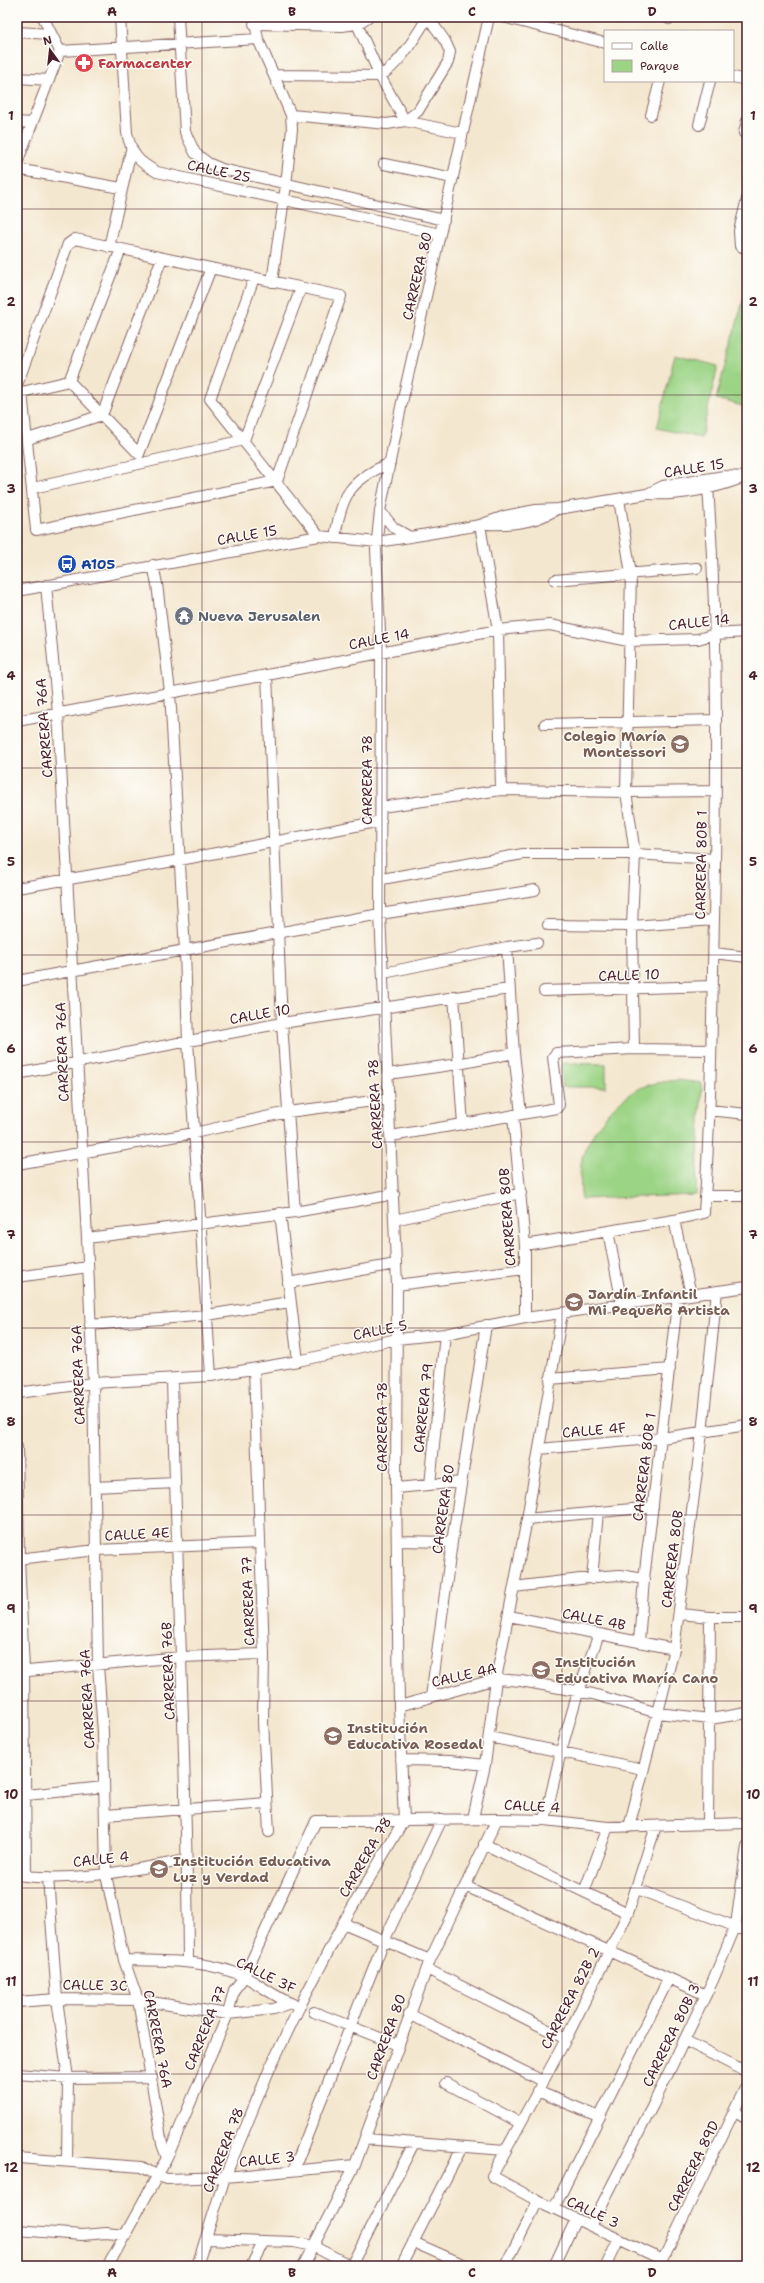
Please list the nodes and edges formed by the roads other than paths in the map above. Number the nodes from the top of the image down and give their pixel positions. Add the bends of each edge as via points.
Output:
1 (43, 17) edge
2 (120, 17) edge
3 (178, 17) edge
4 (368, 17) edge
5 (428, 17) edge
6 (489, 17) edge
7 (503, 17) edge
8 (254, 20) edge
9 (355, 21) edge
10 (17, 32) edge
11 (51, 34) junction
12 (258, 39) junction
13 (604, 43) edge
14 (179, 44) junction
15 (123, 48) junction
16 (60, 51) junction
17 (275, 75) junction
18 (380, 76) junction
19 (734, 77) edge
20 (17, 78) edge
21 (49, 80) junction
22 (747, 80) edge
23 (660, 82) edge
24 (710, 82) edge
25 (291, 115) junction
26 (651, 115) dead end
27 (747, 121) edge
28 (17, 122) edge
29 (405, 122) junction
30 (32, 123) junction
31 (699, 125) dead end
32 (744, 132) dead end
33 (462, 133) junction
34 (131, 150) junction
35 (17, 163) edge
36 (384, 164) dead end
37 (17, 169) edge
38 (452, 178) junction
39 (286, 185) junction
40 (121, 188) junction
41 (284, 199) junction
42 (747, 199) edge
43 (444, 220) junction
44 (440, 234) junction
45 (109, 246) junction
46 (747, 248) edge
47 (121, 249) junction
48 (162, 258) junction
49 (211, 268) junction
50 (254, 278) junction
51 (272, 282) junction
52 (301, 288) junction
53 (69, 381) junction
54 (19, 389) edge
55 (102, 416) junction
56 (28, 439) junction
57 (244, 440) junction
58 (390, 463) junction
59 (746, 476) edge
60 (277, 481) junction
61 (708, 487) junction
62 (33, 488) junction
63 (647, 494) junction
64 (619, 499) junction
65 (380, 511) junction
66 (481, 525) junction
67 (319, 536) junction
68 (410, 537) junction
69 (335, 538) junction
70 (377, 542) junction
71 (153, 566) junction
72 (697, 568) dead end
73 (631, 574) junction
74 (555, 580) dead end
75 (46, 585) junction
76 (17, 591) edge
77 (498, 630) junction
78 (747, 632) edge
79 (715, 634) junction
80 (628, 641) junction
81 (381, 653) junction
82 (267, 675) junction
83 (170, 692) junction
84 (58, 713) junction
85 (716, 720) junction
86 (17, 721) edge
87 (627, 722) junction
88 (545, 724) dead end
89 (501, 790) junction
90 (716, 791) junction
91 (626, 792) junction
92 (381, 807) junction
93 (380, 821) junction
94 (274, 840) junction
95 (635, 854) junction
96 (715, 859) junction
97 (180, 860) junction
98 (66, 879) junction
99 (382, 879) junction
100 (17, 888) edge
101 (535, 890) dead end
102 (380, 914) junction
103 (714, 920) junction
104 (548, 925) dead end
105 (632, 926) junction
106 (279, 933) junction
107 (537, 944) dead end
108 (507, 947) junction
109 (185, 951) junction
110 (714, 953) junction
111 (747, 957) edge
112 (73, 970) junction
113 (384, 973) junction
114 (17, 980) edge
115 (713, 986) junction
116 (632, 988) junction
117 (509, 989) junction
118 (544, 991) dead end
119 (454, 996) junction
120 (386, 1007) junction
121 (282, 1023) junction
122 (188, 1042) junction
123 (634, 1049) junction
124 (711, 1050) junction
125 (514, 1053) junction
126 (76, 1062) junction
127 (458, 1064) junction
128 (17, 1074) edge
129 (388, 1074) junction
130 (389, 1099) junction
131 (709, 1110) junction
132 (288, 1112) junction
133 (747, 1114) edge
134 (517, 1115) junction
135 (463, 1125) junction
136 (194, 1133) junction
137 (391, 1136) junction
138 (81, 1152) junction
139 (17, 1164) edge
140 (521, 1193) junction
141 (394, 1194) junction
142 (705, 1196) junction
143 (747, 1196) edge
144 (295, 1212) junction
145 (280, 1213) junction
146 (394, 1220) junction
147 (674, 1220) junction
148 (200, 1224) junction
149 (608, 1231) junction
150 (87, 1238) junction
151 (525, 1245) junction
152 (396, 1264) junction
153 (88, 1267) junction
154 (525, 1269) junction
155 (17, 1277) edge
156 (288, 1282) junction
157 (397, 1285) junction
158 (747, 1287) edge
159 (717, 1291) junction
160 (691, 1294) junction
161 (678, 1296) junction
162 (290, 1302) junction
163 (622, 1304) junction
164 (562, 1312) junction
165 (207, 1315) junction
166 (525, 1318) junction
167 (486, 1325) junction
168 (90, 1326) junction
169 (445, 1334) junction
170 (397, 1339) junction
171 (298, 1361) junction
172 (254, 1369) junction
173 (670, 1369) junction
174 (211, 1376) junction
175 (172, 1379) junction
176 (550, 1379) junction
177 (93, 1383) junction
178 (17, 1393) edge
179 (747, 1425) edge
180 (702, 1433) junction
181 (662, 1438) junction
182 (17, 1447) edge
183 (539, 1449) junction
184 (461, 1482) junction
185 (174, 1483) junction
186 (430, 1485) junction
187 (95, 1487) junction
188 (396, 1488) junction
189 (653, 1507) junction
190 (598, 1512) junction
191 (528, 1519) junction
192 (397, 1541) junction
193 (452, 1542) junction
194 (260, 1543) junction
195 (176, 1546) junction
196 (97, 1550) junction
197 (18, 1559) edge
198 (592, 1579) junction
199 (644, 1579) junction
200 (514, 1587) junction
201 (680, 1614) junction
202 (509, 1616) junction
203 (747, 1616) edge
204 (710, 1617) junction
205 (599, 1634) junction
206 (639, 1642) junction
207 (674, 1649) junction
208 (264, 1654) junction
209 (181, 1657) junction
210 (98, 1665) junction
211 (21, 1671) edge
212 (496, 1679) junction
213 (578, 1692) junction
214 (432, 1697) junction
215 (399, 1706) junction
216 (658, 1713) junction
217 (747, 1713) edge
218 (710, 1719) junction
219 (489, 1737) junction
220 (561, 1751) junction
221 (401, 1760) junction
222 (485, 1765) junction
223 (642, 1769) junction
224 (104, 1787) junction
225 (21, 1796) edge
226 (267, 1803) junction
227 (185, 1810) junction
228 (105, 1816) junction
229 (473, 1818) junction
230 (442, 1819) junction
231 (497, 1819) junction
232 (404, 1820) junction
233 (545, 1820) junction
234 (316, 1821) joint
235 (708, 1823) junction
236 (747, 1823) edge
237 (656, 1826) junction
238 (608, 1827) junction
239 (629, 1827) junction
240 (269, 1832) dead end
241 (484, 1844) junction
242 (747, 1846) edge
243 (187, 1860) junction
244 (106, 1875) junction
245 (22, 1876) edge
246 (48, 1877) junction
247 (465, 1886) junction
248 (637, 1889) junction
249 (584, 1892) junction
250 (628, 1913) junction
251 (343, 1923) junction
252 (736, 1925) junction
253 (747, 1930) edge
254 (384, 1941) junction
255 (609, 1951) junction
256 (124, 1960) junction
257 (188, 1962) junction
258 (428, 1965) junction
259 (244, 1977) junction
260 (669, 1978) junction
261 (706, 1995) junction
262 (58, 1999) junction
263 (138, 2000) junction
264 (17, 2002) edge
265 (295, 2005) junction
266 (314, 2012) dead end
267 (228, 2014) junction
268 (409, 2014) junction
269 (351, 2027) junction
270 (566, 2039) junction
271 (684, 2040) junction
272 (398, 2045) junction
273 (747, 2072) edge
274 (17, 2074) edge
275 (152, 2077) junction
276 (68, 2078) junction
277 (543, 2081) junction
278 (446, 2083) dead end
279 (747, 2084) edge
280 (537, 2091) junction
281 (735, 2111) junction
282 (600, 2117) junction
283 (747, 2118) edge
284 (520, 2123) junction
285 (365, 2138) junction
286 (414, 2143) junction
287 (462, 2147) junction
288 (505, 2150) junction
289 (17, 2158) edge
290 (167, 2158) junction
291 (67, 2160) junction
292 (355, 2165) junction
293 (294, 2169) junction
294 (158, 2176) junction
295 (492, 2176) joint
296 (225, 2177) junction
297 (538, 2201) junction
298 (554, 2208) junction
299 (576, 2219) junction
300 (592, 2226) junction
301 (17, 2230) edge
302 (127, 2235) junction
303 (206, 2239) junction
304 (619, 2239) junction
305 (264, 2242) junction
306 (413, 2242) junction
307 (313, 2246) junction
308 (661, 2263) edge
309 (108, 2266) edge
310 (197, 2266) edge
311 (251, 2266) edge
312 (303, 2266) edge
313 (351, 2266) edge
314 (401, 2266) edge
315 (467, 2266) edge
316 (505, 2266) edge
317 (554, 2266) edge
318 (606, 2266) edge

1 - 11 street
2 - 15 street
3 - 14 street, CALLE 25
4 - 9 street
5 - 18 street via 400,59
5 - 29 street via 450,52 448,62 418,111
6 - 33 street, CARRERA 80
7 - 13 street
8 - 9 street via 342,26
8 - 12 street
9 - 18 street
10 - 11 street
11 - 16 street
12 - 14 street
12 - 17 street
14 - 15 street
14 - 39 street, CALLE 25 via 185,132 195,153 222,169
15 - 16 street
15 - 34 street via 123,82
16 - 21 street
17 - 18 street
17 - 25 street
18 - 29 street
19 - 22 street
20 - 21 street
21 - 30 street
23 - 26 street
24 - 31 street
25 - 29 street via 387,124
25 - 39 street
27 - 32 street
28 - 30 street
29 - 33 street
30 - 35 street
33 - 38 street, CARRERA 80
34 - 40 street
34 - 41 street, CALLE 25 via 141,162 157,172
36 - 38 street
37 - 40 street
38 - 43 street, CARRERA 80
39 - 41 street
39 - 43 street, CALLE 25
40 - 45 street
41 - 44 street, CALLE 25
41 - 51 street
42 - 46 street via 739,231 740,246
43 - 44 street, CARRERA 80
44 - 58 street, CARRERA 80
45 - 47 street
45 - 54 street via 75,239 68,244
47 - 48 street
47 - 53 street
48 - 49 street
48 - 55 street
49 - 50 street
49 - 55 street via 139,454
50 - 51 street
50 - 57 street via 210,399
51 - 52 street
52 - 57 street
52 - 60 street via 341,296
53 - 54 street
53 - 55 street
54 - 56 street
55 - 56 street
56 - 62 street
57 - 60 street
57 - 62 street
58 - 65 street, CARRERA 80
58 - 69 street via 370,472 351,488 339,511
59 - 61 street, CALLE 15
59 - 63 street, CALLE 15 via 724,476 686,482 664,486
60 - 62 street via 36,530
60 - 67 street
61 - 63 street, CALLE 15 via 665,495
61 - 79 street, CARRERA 80B 1
63 - 64 street, CALLE 15
64 - 66 street, CALLE 15 via 558,509 538,520 507,525
64 - 73 street
65 - 68 street via 394,528
65 - 70 street, CARRERA 80
66 - 68 street, CALLE 15
66 - 77 street
67 - 69 street, CALLE 15
67 - 71 street, CALLE 15
68 - 70 street, CALLE 15
69 - 70 street, CALLE 15
70 - 81 street, CARRERA 78
71 - 75 street, CALLE 15
71 - 83 street
72 - 73 street
73 - 74 street
73 - 80 street
75 - 76 street, CALLE 15
75 - 84 street, CARRERA 76A
77 - 80 street, CALLE 14 via 550,625
77 - 81 street, CALLE 14
77 - 89 street
78 - 79 street, CALLE 14
79 - 80 street, CALLE 14 via 698,640
79 - 85 street, CARRERA 80B 1
80 - 87 street
81 - 82 street, CALLE 14
81 - 92 street, CARRERA 78
82 - 83 street, CALLE 14
82 - 94 street
83 - 84 street, CALLE 14
83 - 97 street
84 - 86 street, CALLE 14
84 - 98 street, CARRERA 76A
85 - 87 street
85 - 90 street, CARRERA 80B 1
87 - 88 street
87 - 91 street
89 - 91 street
89 - 92 street
90 - 91 street
90 - 96 street, CARRERA 80B 1
91 - 95 street
92 - 93 street, CARRERA 78
93 - 94 street
93 - 99 street, CARRERA 78
94 - 97 street
94 - 106 street
95 - 96 street
95 - 99 street via 523,854
95 - 105 street
96 - 103 street, CARRERA 80B 1
97 - 98 street
97 - 109 street
98 - 100 street
98 - 112 street, CARRERA 76A
99 - 102 street, CARRERA 78
101 - 102 street
102 - 106 street
102 - 113 street, CARRERA 78
103 - 105 street
103 - 110 street, CARRERA 80B 1
104 - 105 street
105 - 116 street
106 - 109 street
106 - 121 street
107 - 108 street
108 - 113 street
108 - 117 street, CARRERA 80B
109 - 112 street
109 - 122 street
110 - 111 street
110 - 115 street, CARRERA 80B 1
112 - 114 street
112 - 126 street, CARRERA 76A
113 - 120 street, CARRERA 78
115 - 116 street, CALLE 10
115 - 124 street, CARRERA 80B 1
116 - 118 street, CALLE 10
116 - 123 street
117 - 119 street, CALLE 10
117 - 125 street, CARRERA 80B
119 - 120 street, CALLE 10
119 - 127 street
120 - 121 street, CALLE 10
120 - 129 street, CARRERA 78
121 - 122 street, CALLE 10
121 - 132 street
122 - 126 street, CALLE 10
122 - 136 street
123 - 124 street
123 - 134 street via 556,1053 553,1057 558,1107
124 - 131 street, CARRERA 80B 1
125 - 127 street
125 - 134 street, CARRERA 80B
126 - 128 street, CALLE 10
126 - 138 street, CARRERA 76A
127 - 129 street
127 - 135 street
129 - 130 street, CARRERA 78
130 - 132 street
130 - 137 street, CARRERA 78
131 - 133 street
131 - 142 street, CARRERA 80B 1
132 - 136 street
132 - 144 street
134 - 135 street
134 - 140 street, CARRERA 80B
135 - 137 street
136 - 138 street
136 - 148 street
137 - 141 street, CARRERA 78
138 - 139 street
138 - 150 street, CARRERA 76A
140 - 146 street
140 - 151 street, CARRERA 80B
141 - 144 street
141 - 146 street, CARRERA 78
142 - 143 street
142 - 147 street, CARRERA 80B 1 via 704,1213
144 - 145 street
145 - 148 street
145 - 156 street
146 - 152 street, CARRERA 78
147 - 149 street
147 - 160 street
148 - 150 street
148 - 165 street
149 - 151 street
149 - 163 street
150 - 153 street, CARRERA 76A
151 - 154 street, CARRERA 80B
152 - 156 street
152 - 157 street, CARRERA 78
153 - 155 street
153 - 168 street, CARRERA 76A
154 - 157 street
154 - 166 street, CARRERA 80B
156 - 162 street
157 - 170 street, CARRERA 78
158 - 159 street, CALLE 5
159 - 160 street, CALLE 5
159 - 180 street, CARRERA 80B
160 - 161 street, CALLE 5
161 - 163 street, CALLE 5
161 - 173 street, CARRERA 80B 1
162 - 165 street
162 - 171 street
163 - 164 street, CALLE 5
164 - 166 street, CALLE 5
164 - 176 street
165 - 168 street
165 - 174 street
166 - 167 street, CALLE 5
167 - 169 street, CALLE 5
167 - 184 street, CARRERA 80
168 - 177 street, CARRERA 76A
169 - 170 street, CALLE 5
169 - 186 street, CARRERA 79
170 - 171 street, CALLE 5
170 - 188 street, CARRERA 78
171 - 172 street, CALLE 5
172 - 174 street, CALLE 5
172 - 194 street, CARRERA 77
173 - 176 street
173 - 181 street, CARRERA 80B 1
174 - 175 street, CALLE 5
175 - 177 street, CALLE 5
175 - 185 street, CARRERA 76B
176 - 183 street
177 - 178 street, CALLE 5
177 - 187 street, CARRERA 76A
179 - 180 street, CALLE 4F
180 - 181 street, CALLE 4F
180 - 201 street, CARRERA 80B
181 - 183 street, CALLE 4F
181 - 189 street, CARRERA 80B 1
182 - 197 street
183 - 191 street
184 - 186 street
184 - 193 street, CARRERA 80
185 - 187 street
185 - 195 street, CARRERA 76B
186 - 188 street
187 - 196 street, CARRERA 76A
188 - 192 street, CARRERA 78
189 - 190 street
189 - 199 street, CARRERA 80B 1
190 - 191 street
190 - 198 street
191 - 200 street
192 - 193 street
192 - 215 street, CARRERA 78
193 - 214 street, CARRERA 80
194 - 195 street, CALLE 4E
194 - 208 street, CARRERA 77
195 - 196 street, CALLE 4E
195 - 209 street, CARRERA 76B
196 - 197 street, CALLE 4E
196 - 210 street, CARRERA 76A
197 - 211 street
198 - 199 street via 620,1576
198 - 200 street
199 - 206 street, CARRERA 80B 1
200 - 202 street
201 - 204 street
201 - 207 street, CARRERA 80B
202 - 205 street, CALLE 4B
202 - 212 street
203 - 204 street
204 - 218 street
205 - 206 street, CALLE 4B
205 - 213 street
206 - 207 street, CALLE 4B
207 - 216 street, CARRERA 80B
208 - 209 street
208 - 226 street, CARRERA 77 via 262,1722
209 - 210 street
209 - 227 street, CARRERA 76B
210 - 211 street
210 - 224 street, CARRERA 76A
211 - 225 street
212 - 213 street, CALLE 4A
212 - 214 street, CALLE 4A
212 - 219 street
213 - 216 street, CALLE 4A
213 - 220 street
214 - 215 street, CALLE 4A
215 - 221 street, CARRERA 78
216 - 218 street, CALLE 4A
216 - 223 street, CARRERA 80B
217 - 218 street, CALLE 4A
218 - 235 street
219 - 220 street
219 - 222 street
220 - 223 street
220 - 233 street
221 - 222 street
221 - 232 street, CARRERA 78
222 - 229 street
223 - 239 street, CARRERA 80B
224 - 225 street
224 - 228 street, CARRERA 76A
225 - 245 street
226 - 227 street
226 - 240 street, CARRERA 77
227 - 228 street
227 - 243 street, CARRERA 76B
228 - 244 street, CARRERA 76A
229 - 230 street, CALLE 4
229 - 231 street, CALLE 4
230 - 232 street, CALLE 4
230 - 254 street
231 - 233 street, CALLE 4
231 - 241 street, CARRERA 80
232 - 234 street, CALLE 4
232 - 251 street, CARRERA 78
233 - 238 street, CALLE 4
234 - 259 street, CARRERA 77
235 - 236 street, CALLE 4
235 - 237 street, CALLE 4
237 - 239 street, CALLE 4
237 - 248 street, CARRERA 82B 2
238 - 239 street, CALLE 4
238 - 249 street
241 - 247 street, CARRERA 80
241 - 249 street
242 - 252 street, CARRERA 80B 3
243 - 244 street, CALLE 4
243 - 257 street, CARRERA 76B
244 - 246 street, CALLE 4
244 - 256 street, CARRERA 76A
245 - 246 street, CALLE 4
246 - 262 street
247 - 255 street
247 - 258 street, CARRERA 80
248 - 250 street, CARRERA 82B 2
248 - 252 street
249 - 250 street
250 - 255 street, CARRERA 82B 2
251 - 254 street
251 - 265 street, CARRERA 78
252 - 253 street
252 - 261 street, CARRERA 80B 3
254 - 258 street
254 - 269 street
255 - 260 street
255 - 270 street, CARRERA 82B 2
256 - 257 street, CALLE 3F
256 - 263 street, CARRERA 76A
257 - 259 street, CALLE 3F
258 - 268 street, CARRERA 80
258 - 270 street
259 - 265 street, CALLE 3F
259 - 267 street, CARRERA 77 via 234,1990
260 - 261 street
260 - 282 street
261 - 271 street, CARRERA 80B 3
262 - 263 street, CALLE 3C
262 - 264 street, CALLE 3C
262 - 276 street
263 - 267 street, CALLE 3C
263 - 275 street, CARRERA 76A
265 - 267 street, CALLE 3C
265 - 296 street, CARRERA 78
266 - 269 street
267 - 290 street, CARRERA 77
268 - 272 street, CARRERA 80
268 - 277 street
269 - 272 street
269 - 293 street
270 - 277 street, CARRERA 82B 2
271 - 273 street
271 - 300 street, CARRERA 80B 3
272 - 285 street, CARRERA 80
274 - 276 street
275 - 276 street
275 - 290 street, CARRERA 76A via 162,2144
276 - 291 street
277 - 280 street, CARRERA 82B 2
278 - 284 street
279 - 281 street, CARRERA 89D
280 - 282 street
280 - 284 street, CARRERA 82B 2
281 - 283 street
281 - 308 street, CARRERA 89D
282 - 298 street
284 - 288 street, CARRERA 82B 2
285 - 286 street
285 - 292 street, CARRERA 80
286 - 287 street
286 - 313 street
287 - 288 street
287 - 306 street
288 - 295 street, CARRERA 82B 2
289 - 291 street, CALLE 3
290 - 294 street, CARRERA 77
291 - 294 street, CALLE 3 via 142,2167
292 - 293 street, CALLE 3
292 - 307 street, CARRERA 80
293 - 296 street, CALLE 3
294 - 296 street, CALLE 3 via 167,2179
294 - 302 street, CARRERA 77
295 - 297 street, CALLE 3
296 - 303 street, CARRERA 78
297 - 298 street, CALLE 3
297 - 316 street
298 - 299 street, CALLE 3
299 - 300 street, CALLE 3
299 - 317 street
300 - 304 street, CALLE 3
301 - 302 street via 82,2235
302 - 309 street, CARRERA 77
303 - 305 street
303 - 310 street, CARRERA 78
304 - 308 street, CALLE 3
304 - 318 street
305 - 307 street via 294,2242
305 - 311 street
306 - 314 street
306 - 315 street
307 - 312 street, CARRERA 80
307 - 313 street

